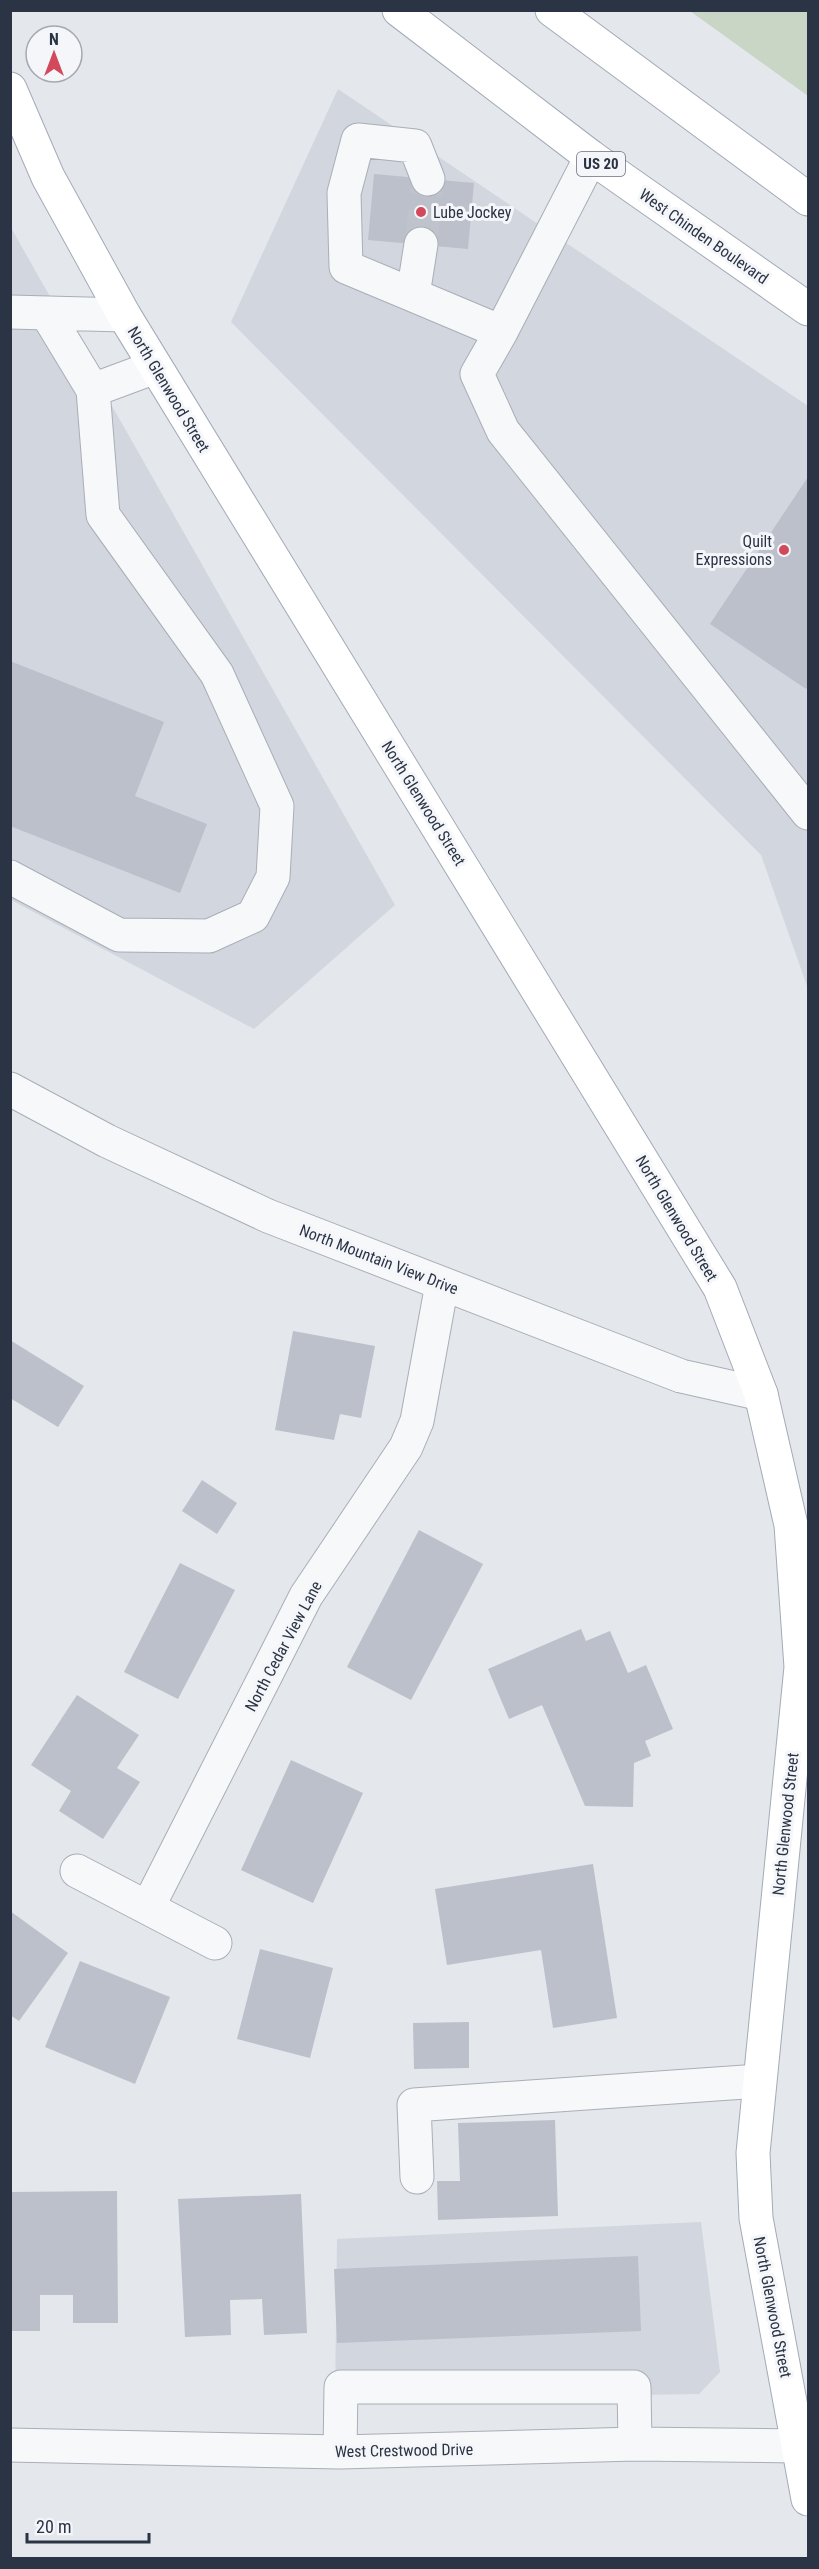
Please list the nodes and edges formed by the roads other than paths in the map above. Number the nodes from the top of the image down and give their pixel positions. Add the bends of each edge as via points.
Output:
1 (399, 10) edge
2 (552, 10) edge
3 (10, 89) edge
4 (18, 126) edge
5 (591, 157) junction
6 (428, 179) tunnel mouth
7 (808, 199) edge
8 (421, 244) tunnel mouth
9 (414, 295) junction
10 (808, 309) edge
11 (10, 312) edge
12 (47, 314) junction
13 (124, 315) junction
14 (501, 332) junction
15 (155, 367) junction
16 (93, 390) junction
17 (808, 813) edge
18 (10, 877) edge
19 (10, 1089) edge
20 (442, 1284) junction
21 (761, 1394) junction
22 (77, 1871) dead end
23 (148, 1907) junction
24 (215, 1943) dead end
25 (759, 2081) junction
26 (417, 2176) dead end
27 (635, 2444) junction
28 (10, 2445) edge
29 (798, 2446) junction
30 (340, 2452) junction
31 (808, 2499) edge

1 - 5 main road, West Chinden Boulevard / US 20
2 - 7 main road
3 - 4 main road, North Glenwood Street
4 - 13 main road, North Glenwood Street
5 - 10 main road, West Chinden Boulevard / US 20
5 - 14 street
6 - 9 street via 415,146 358,140 344,193 346,267
8 - 9 street
9 - 14 street
11 - 12 street
12 - 13 street
12 - 16 street
13 - 15 main road, North Glenwood Street
14 - 17 street via 477,374 503,431
15 - 16 street
15 - 21 main road, North Glenwood Street via 720,1288
16 - 18 street via 103,515 217,674 277,806 273,877 253,916 209,936 198,936 119,935
19 - 20 street, North Mountain View Drive via 107,1141 268,1216
20 - 21 street, North Mountain View Drive via 681,1376
20 - 23 street, North Cedar View Lane via 417,1421 406,1447 306,1596
21 - 25 main road, North Glenwood Street via 791,1525 801,1667
22 - 23 street
23 - 24 street
25 - 26 street via 414,2105
25 - 29 main road, North Glenwood Street via 753,2153 756,2218
27 - 29 street, West Crestwood Drive
27 - 30 street, West Crestwood Drive
27 - 30 street via 634,2387 341,2387
28 - 30 street, West Crestwood Drive
29 - 31 main road, North Glenwood Street

